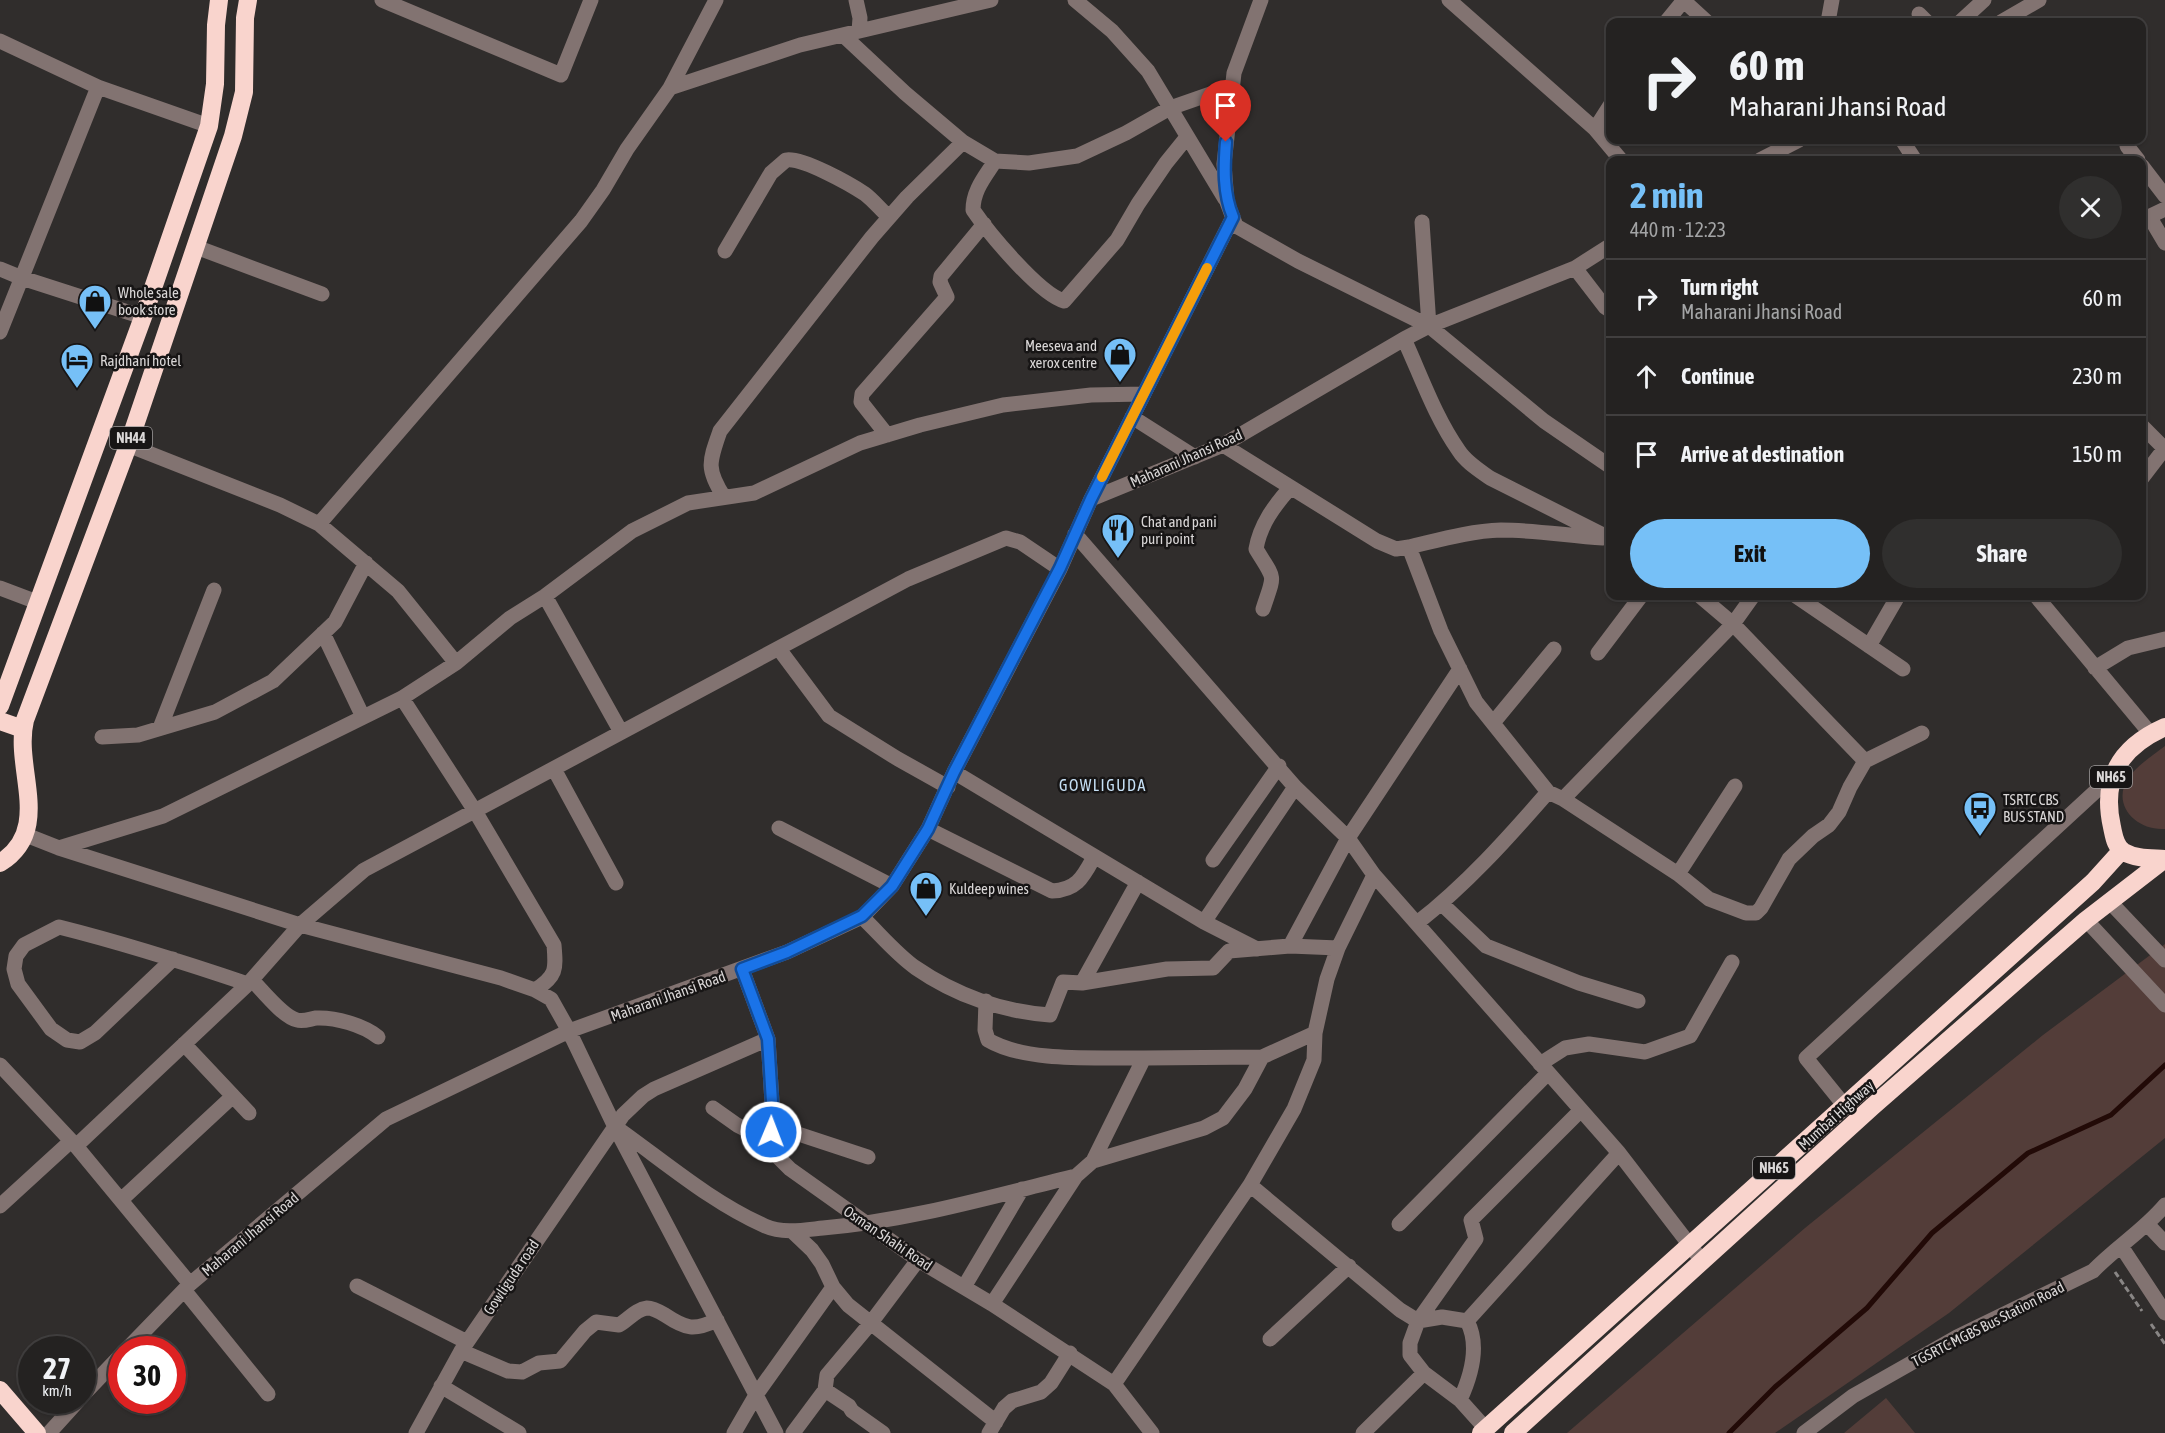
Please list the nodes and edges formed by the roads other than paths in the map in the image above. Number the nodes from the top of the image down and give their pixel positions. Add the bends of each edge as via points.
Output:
1 (219, 0) edge
2 (248, 0) edge
3 (382, 0) edge
4 (591, 0) edge
5 (716, 0) edge
6 (856, 0) edge
7 (991, 0) edge
8 (1075, 0) edge
9 (1262, 0) edge
10 (1449, 0) edge
11 (1684, 0) edge
12 (1832, 0) edge
13 (1984, 0) edge
14 (2039, 0) edge
15 (1669, 18) edge
16 (1703, 18) edge
17 (1829, 18) edge
18 (1964, 18) edge
19 (2008, 18) edge
20 (859, 31) junction
21 (843, 35) junction
22 (0, 41) edge
23 (1233, 86) junction
24 (98, 87) junction
25 (670, 88) junction
26 (1170, 108) junction
27 (1606, 112) edge
28 (209, 126) junction
29 (1595, 129) junction
30 (1187, 137) junction
31 (963, 142) junction
32 (1606, 142) edge
33 (1608, 144) edge
34 (1790, 144) edge
35 (2127, 146) dead end
36 (1768, 154) edge
37 (1618, 156) edge
38 (2135, 156) edge
39 (995, 161) junction
40 (2146, 171) edge
41 (2165, 196) edge
42 (1227, 202) junction
43 (2165, 209) edge
44 (889, 217) junction
45 (1233, 217) junction
46 (2146, 218) edge
47 (2146, 219) edge
48 (1422, 222) dead end
49 (984, 224) junction
50 (2165, 243) edge
51 (196, 247) junction
52 (1606, 248) edge
53 (725, 251) dead end
54 (1575, 267) junction
55 (0, 269) edge
56 (22, 278) junction
57 (322, 294) dead end
58 (1606, 308) edge
59 (143, 317) junction
60 (1429, 326) junction
61 (0, 332) edge
62 (1404, 339) junction
63 (1144, 394) junction
64 (1132, 417) junction
65 (2146, 430) edge
66 (887, 435) junction
67 (128, 445) junction
68 (1223, 445) junction
69 (2165, 448) edge
70 (1195, 457) junction
71 (1606, 464) edge
72 (2146, 473) edge
73 (1290, 488) junction
74 (724, 497) junction
75 (1091, 499) junction
76 (319, 524) junction
77 (1075, 534) junction
78 (1606, 536) edge
79 (1606, 538) edge
80 (1409, 547) junction
81 (366, 563) junction
82 (1060, 568) junction
83 (0, 588) edge
84 (214, 590) dead end
85 (544, 596) junction
86 (1638, 600) edge
87 (1705, 600) edge
88 (1750, 600) edge
89 (1802, 600) edge
90 (1896, 600) edge
91 (2040, 600) edge
92 (37, 602) junction
93 (1263, 609) dead end
94 (1733, 624) junction
95 (322, 633) junction
96 (2165, 639) edge
97 (1869, 646) junction
98 (779, 648) junction
99 (1554, 649) dead end
100 (1598, 652) dead end
101 (456, 663) junction
102 (2095, 668) junction
103 (1460, 669) junction
104 (1903, 669) dead end
105 (402, 698) junction
106 (0, 706) edge
107 (363, 717) junction
108 (0, 721) edge
109 (1493, 723) junction
110 (160, 728) junction
111 (22, 729) junction
112 (2158, 730) edge
113 (621, 732) junction
114 (1922, 733) dead end
115 (102, 737) dead end
116 (1865, 760) junction
117 (1279, 766) junction
118 (554, 769) junction
119 (2110, 778) junction
120 (951, 780) junction
121 (1735, 786) dead end
122 (1295, 787) junction
123 (1548, 792) junction
124 (1563, 799) junction
125 (475, 811) junction
126 (779, 828) dead end
127 (928, 829) junction
128 (26, 835) junction
129 (1348, 838) junction
130 (59, 848) junction
131 (2121, 851) junction
132 (1094, 857) junction
133 (2165, 859) edge
134 (1213, 860) dead end
135 (0, 863) edge
136 (1678, 874) junction
137 (1374, 875) junction
138 (1138, 882) junction
139 (616, 883) dead end
140 (892, 886) junction
141 (2110, 902) junction
142 (1442, 904) junction
143 (862, 916) junction
144 (2086, 920) junction
145 (1204, 922) junction
146 (1417, 923) junction
147 (300, 925) junction
148 (1290, 946) junction
149 (1338, 948) junction
150 (1258, 949) junction
151 (173, 959) junction
152 (2165, 960) edge
153 (1732, 962) dead end
154 (742, 969) junction
155 (250, 982) junction
156 (1082, 983) junction
157 (535, 990) junction
158 (986, 1001) junction
159 (1638, 1001) dead end
160 (2165, 1005) edge
161 (569, 1031) junction
162 (1316, 1033) junction
163 (378, 1037) dead end
164 (768, 1039) junction
165 (184, 1044) junction
166 (1262, 1057) junction
167 (1144, 1058) junction
168 (0, 1065) edge
169 (1544, 1068) junction
170 (232, 1096) junction
171 (1844, 1105) junction
172 (713, 1108) dead end
173 (1581, 1110) junction
174 (249, 1113) dead end
175 (771, 1125) junction
176 (615, 1127) junction
177 (771, 1142) junction
178 (74, 1144) junction
179 (1619, 1153) junction
180 (868, 1157) dead end
181 (1093, 1161) junction
182 (1076, 1176) junction
183 (1251, 1185) junction
184 (1022, 1189) junction
185 (121, 1200) junction
186 (2165, 1205) edge
187 (0, 1206) edge
188 (1399, 1224) dead end
189 (867, 1225) junction
190 (2148, 1225) junction
191 (792, 1231) junction
192 (2165, 1243) edge
193 (1689, 1245) junction
194 (2121, 1246) junction
195 (918, 1260) junction
196 (1702, 1261) junction
197 (1349, 1266) junction
198 (357, 1286) dead end
199 (187, 1287) junction
200 (834, 1287) junction
201 (964, 1287) junction
202 (992, 1304) junction
203 (2165, 1313) edge
204 (717, 1320) junction
205 (1418, 1321) junction
206 (1467, 1321) junction
207 (870, 1324) junction
208 (140, 1336) edge
209 (1270, 1339) dead end
210 (464, 1347) junction
211 (1070, 1353) junction
212 (108, 1369) edge
213 (1424, 1374) junction
214 (96, 1381) edge
215 (1114, 1384) junction
216 (441, 1386) junction
217 (0, 1390) edge
218 (825, 1390) junction
219 (268, 1394) dead end
220 (756, 1395) junction
221 (1460, 1400) junction
222 (66, 1414) edge
223 (992, 1428) edge
224 (1483, 1431) edge
225 (37, 1433) edge
226 (48, 1433) edge
227 (416, 1433) edge
228 (519, 1433) edge
229 (734, 1433) edge
230 (776, 1433) edge
231 (793, 1433) edge
232 (883, 1433) edge
233 (1152, 1433) edge
234 (1363, 1433) edge
235 (1513, 1433) edge
236 (1804, 1433) edge

1 - 28 highway, NH44
2 - 51 highway, NH44 via 244,92
3 - 4 street via 561,75
5 - 25 street
6 - 20 street
7 - 20 street
8 - 26 street via 1112,31 1148,71
9 - 23 street via 1234,73
10 - 29 street
11 - 15 street
11 - 16 street
12 - 17 street
13 - 18 street
14 - 19 street
20 - 21 street
21 - 25 street via 800,45
21 - 31 street
22 - 24 street
23 - 26 street
23 - 42 street via 1224,165
24 - 28 street
24 - 56 street
25 - 76 street via 581,221
26 - 30 street
26 - 39 street via 1077,156 1029,163
27 - 29 street
28 - 59 highway, NH44
29 - 32 street
30 - 42 street
30 - 49 street via 1117,240 1064,301 1036,283
31 - 39 street
31 - 44 street
33 - 37 street
34 - 36 street
35 - 38 street
39 - 49 street via 973,199 973,210
40 - 41 street
42 - 45 street
43 - 46 street
44 - 53 street via 865,194 814,167 786,160 771,173
44 - 74 street via 720,431 710,459 713,480
45 - 60 street via 1236,226 1298,261
45 - 63 street
47 - 50 street
48 - 60 street
49 - 66 street via 941,276 947,297 862,394 861,402
51 - 57 street
51 - 67 highway, NH44
52 - 54 street, Maharani Jhansi Road
54 - 58 street
54 - 60 street, Maharani Jhansi Road
55 - 56 street
56 - 59 street
56 - 61 street
59 - 92 highway, NH44
60 - 62 street, Maharani Jhansi Road
60 - 71 street via 1544,421
62 - 68 street, Maharani Jhansi Road
62 - 78 street via 1459,452 1472,465 1490,478
63 - 64 street
63 - 66 street via 1092,395 1003,405
64 - 70 street
64 - 75 street
65 - 69 street
66 - 74 street via 848,448 754,493
67 - 76 street
67 - 111 highway, NH44
68 - 70 street, Maharani Jhansi Road
68 - 73 street
69 - 72 street
70 - 75 street, Maharani Jhansi Road
73 - 80 street via 1377,541 1396,549
73 - 93 street via 1258,536 1256,549 1274,583
74 - 85 street via 688,503 632,531
75 - 77 street, Maharani Jhansi Road
76 - 81 street
77 - 82 street, Maharani Jhansi Road
77 - 117 street
79 - 80 street via 1498,530
80 - 103 street
81 - 95 street via 335,622
81 - 101 street via 398,591
82 - 98 street via 1020,542 1006,538 908,579
82 - 120 street, Maharani Jhansi Road
83 - 92 street
84 - 110 street
85 - 101 street via 510,618
85 - 113 street
86 - 100 street
87 - 94 street
88 - 94 street
89 - 97 street
90 - 97 street
91 - 102 street
92 - 106 highway, NH44
94 - 116 street
94 - 124 street
95 - 107 street
95 - 110 street via 273,681 215,712
96 - 102 street via 2128,648
97 - 104 street
98 - 113 street
98 - 120 street via 829,716 898,759
99 - 109 street
101 - 105 street
102 - 112 street
103 - 109 street via 1476,702
103 - 129 street
105 - 107 street
105 - 125 street
107 - 130 street via 164,816
108 - 111 highway
109 - 123 street
110 - 115 street via 138,735
111 - 128 highway, NH44 via 30,806
112 - 119 highway, NH65 via 2127,751
113 - 118 street
114 - 116 street
116 - 136 street via 1839,812 1790,859 1756,913 1746,913 1709,898
117 - 122 street
117 - 134 street
118 - 125 street
118 - 139 street
119 - 131 highway, NH65 via 2109,814
119 - 171 street via 1806,1058
120 - 127 street, Maharani Jhansi Road
120 - 132 street
121 - 136 street
122 - 129 street
122 - 145 street
123 - 124 street
123 - 142 street via 1488,860
124 - 136 street
125 - 147 street via 364,870
125 - 157 street via 554,945 556,968 549,981
126 - 140 street
127 - 132 street via 1052,891 1074,886
127 - 140 street, Maharani Jhansi Road
128 - 130 street
128 - 135 highway via 10,857
129 - 137 street
129 - 148 street
130 - 147 street
131 - 133 highway, Mumbai Highway via 2136,857
131 - 171 highway, Mumbai Highway / NH65 via 2094,882
132 - 138 street
133 - 141 highway, Mumbai Highway / NH65
137 - 146 street
137 - 149 street
138 - 145 street
138 - 156 street
140 - 143 street, Maharani Jhansi Road
141 - 144 highway, Mumbai Highway / NH65
141 - 152 street
142 - 146 street
142 - 159 street via 1486,946 1579,983
143 - 154 street, Maharani Jhansi Road
143 - 158 street via 914,966 958,993
144 - 160 street
144 - 196 highway, Mumbai Highway / NH65
145 - 150 street
146 - 169 street
147 - 155 street
147 - 157 street
148 - 149 street
148 - 150 street
149 - 162 street
150 - 156 street via 1229,951 1214,968 1167,969
151 - 151 street via 59,927 24,945 16,956 14,969 18,984 51,1029 67,1040 80,1042 95,1033
151 - 155 street
153 - 169 street via 1690,1036 1645,1052 1589,1044 1565,1048
154 - 161 street, Maharani Jhansi Road
154 - 164 street
155 - 163 street via 298,1021 316,1018 345,1022
155 - 165 street
156 - 158 street via 1063,982 1050,1015
157 - 161 street via 551,999
158 - 167 street via 985,1030 988,1040 997,1046 1040,1056
161 - 176 street
161 - 199 street, Maharani Jhansi Road via 386,1119
162 - 166 street
162 - 183 street via 1314,1060 1294,1109
164 - 175 street
164 - 176 street, Gowliguda road via 654,1089
165 - 170 street
165 - 178 street
166 - 167 street
166 - 181 street via 1224,1118 1204,1128
167 - 181 street
168 - 178 street
169 - 173 street
169 - 188 street
170 - 174 street
170 - 185 street
171 - 193 highway, Mumbai Highway / NH65
172 - 177 street
173 - 179 street
173 - 205 street via 1472,1220 1476,1239
175 - 177 street
175 - 180 street
176 - 191 street via 724,1204 767,1227
176 - 204 street
176 - 210 street, Gowliguda road
177 - 189 street, Osman Shahi Road via 773,1152 790,1169
178 - 185 street
178 - 187 street
179 - 193 street
179 - 206 street
181 - 182 street
182 - 184 street
182 - 202 street
183 - 197 street
183 - 215 street
184 - 189 street
184 - 201 street
185 - 199 street
186 - 190 street, TGSRTC MGBS Bus Station Road
189 - 191 street
189 - 195 street, Osman Shahi Road
190 - 192 street
190 - 194 street, TGSRTC MGBS Bus Station Road
191 - 200 street via 812,1250
193 - 196 street
193 - 224 highway, Mumbai Highway / NH65
194 - 203 street
194 - 236 street, TGSRTC MGBS Bus Station Road via 2093,1271 1957,1337 1853,1396
195 - 201 street, Osman Shahi Road
195 - 207 street
196 - 235 highway, Mumbai Highway / NH65
197 - 205 street
197 - 209 street
198 - 210 street
199 - 208 street, Maharani Jhansi Road
199 - 219 street
200 - 207 street
200 - 220 street
201 - 202 street, Osman Shahi Road
202 - 211 street, Osman Shahi Road
204 - 210 street via 687,1328 661,1312 645,1308 619,1325 596,1322 560,1361 539,1363 522,1372 508,1371
204 - 220 street
205 - 206 street via 1442,1317
205 - 213 street via 1410,1355
206 - 221 street via 1474,1340 1468,1379
207 - 218 street via 827,1375
207 - 223 street
210 - 216 street, Gowliguda road
211 - 215 street, Osman Shahi Road
211 - 223 street via 1051,1383 1041,1392 1012,1401
212 - 214 street
213 - 221 street
213 - 234 street
215 - 233 street, Osman Shahi Road
216 - 227 street, Gowliguda road
216 - 228 street
217 - 225 highway
218 - 231 street
218 - 232 street
220 - 229 street
220 - 230 street
221 - 224 street
222 - 226 street

